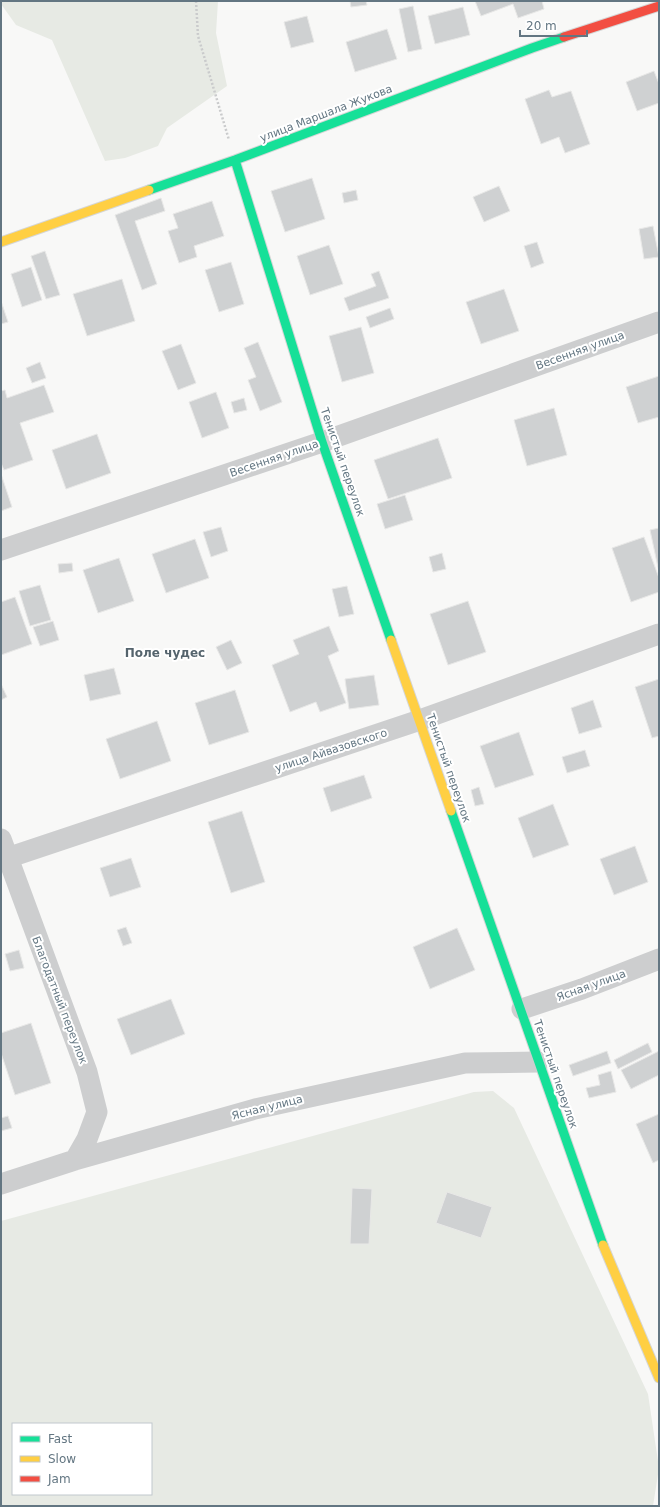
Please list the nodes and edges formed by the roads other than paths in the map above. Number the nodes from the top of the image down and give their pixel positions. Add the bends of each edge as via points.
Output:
1 (659, 6) edge
2 (235, 160) junction
3 (1, 242) edge
4 (659, 322) edge
5 (322, 442) junction
6 (1, 550) edge
7 (659, 634) edge
8 (420, 720) junction
9 (3, 852) edge
10 (659, 959) edge
11 (522, 1010) junction
12 (539, 1062) junction
13 (74, 1160) junction
14 (1, 1184) edge
15 (659, 1378) edge

1 - 2 street, улица Маршала Жукова via 532,48
2 - 3 street, улица Маршала Жукова
2 - 5 street, Тенистый переулок
4 - 5 street, Весенняя улица
5 - 6 street, Весенняя улица
5 - 8 street, Тенистый переулок
7 - 8 street, улица Айвазовского
8 - 9 street, улица Айвазовского
8 - 11 street, Тенистый переулок
9 - 13 street, Благодатный переулок via 87,1072 97,1112 88,1139
10 - 11 street, Ясная улица
11 - 12 street, Тенистый переулок
12 - 13 street, Ясная улица via 465,1063 255,1109
12 - 15 street, Тенистый переулок via 604,1248
13 - 14 street, Ясная улица

